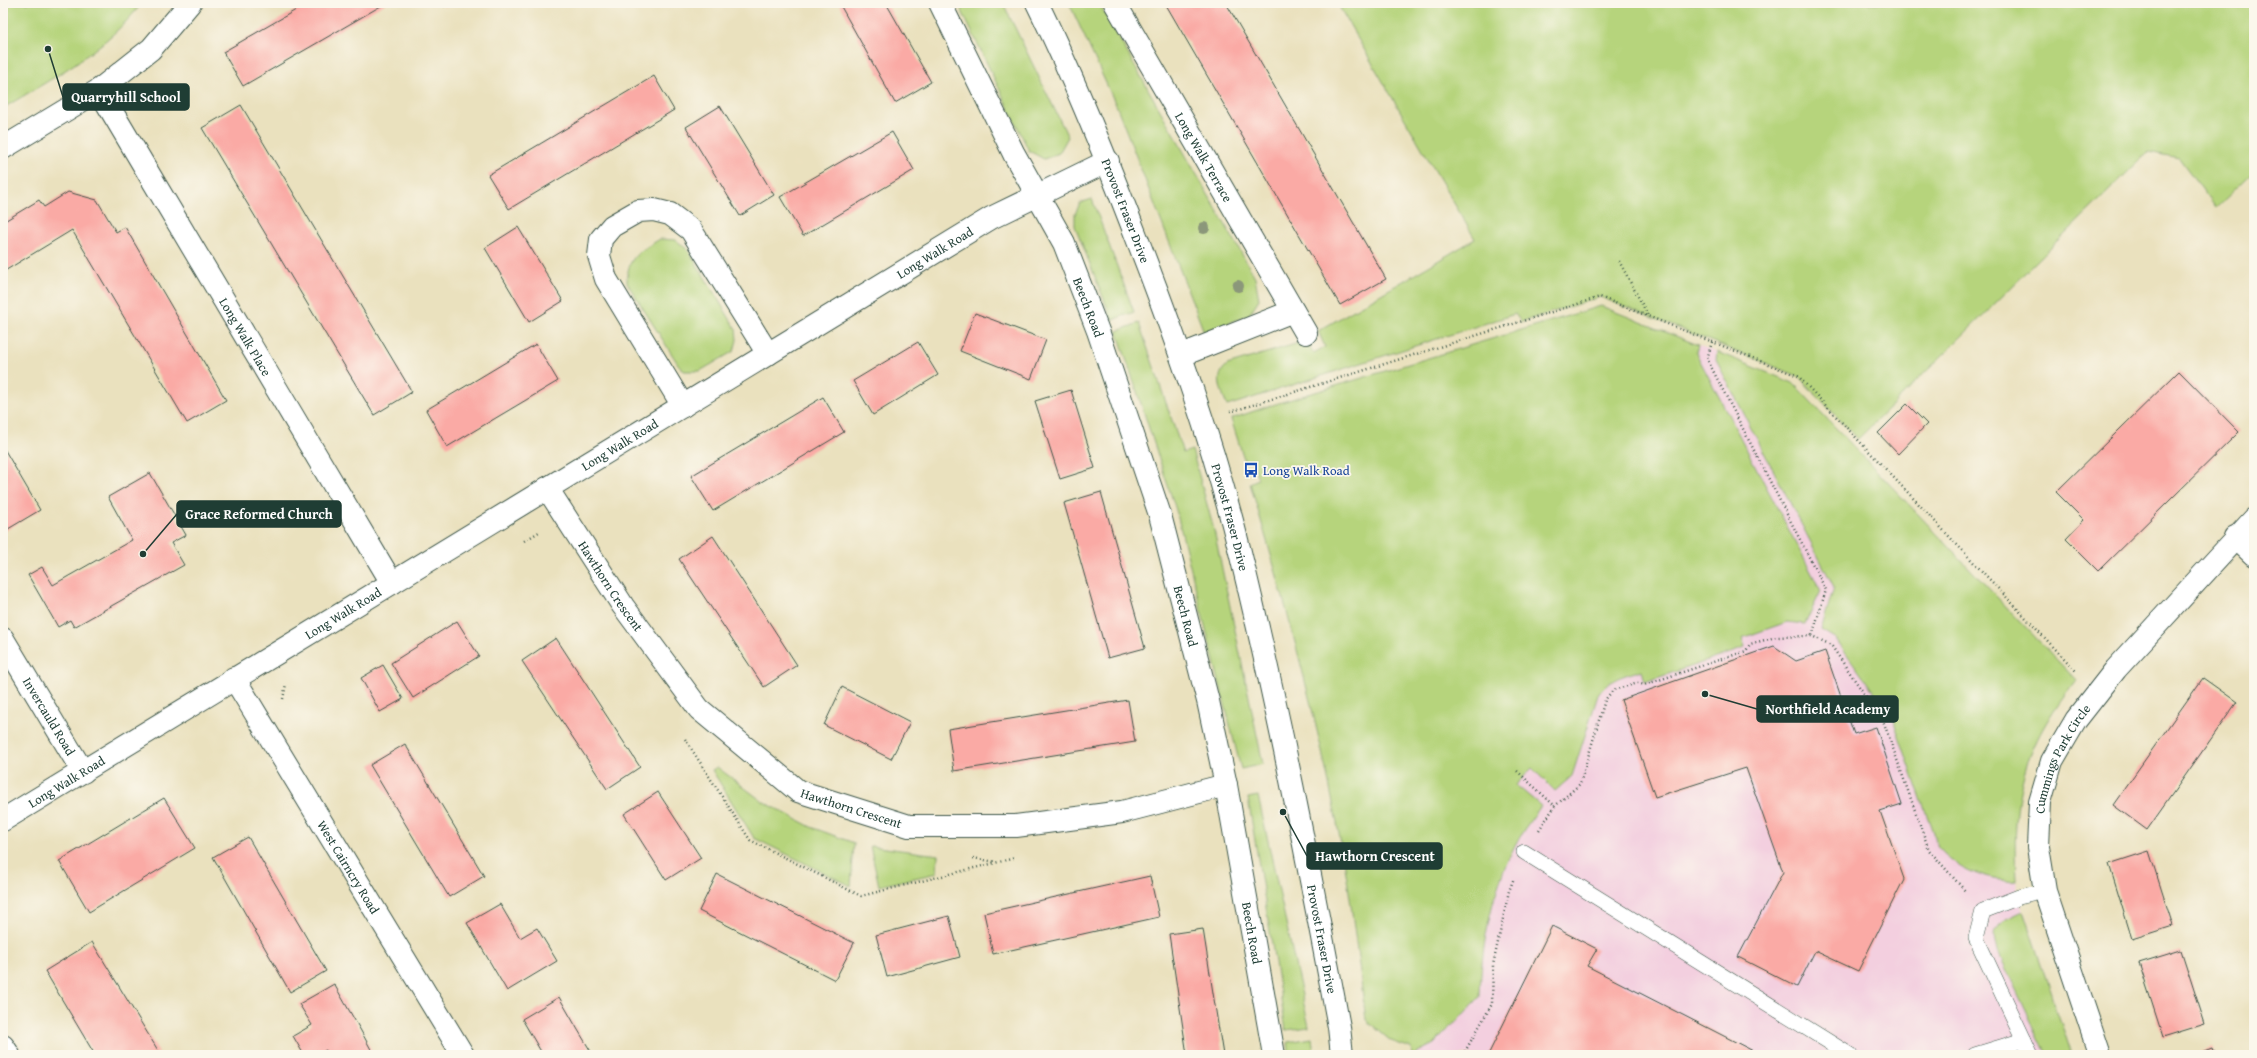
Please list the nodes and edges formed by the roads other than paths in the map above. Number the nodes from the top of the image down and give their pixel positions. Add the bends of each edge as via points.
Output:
1 (190, 3) edge
2 (940, 3) edge
3 (1037, 3) edge
4 (1115, 3) edge
5 (98, 90) junction
6 (3, 148) edge
7 (1108, 161) junction
8 (1036, 195) junction
9 (1293, 311) junction
10 (1306, 333) dead end
11 (768, 354) junction
12 (1182, 355) junction
13 (683, 406) junction
14 (547, 488) junction
15 (2254, 519) edge
16 (2235, 538) junction
17 (2254, 555) edge
18 (392, 583) junction
19 (3, 639) edge
20 (234, 678) junction
21 (82, 772) junction
22 (1226, 785) junction
23 (3, 820) edge
24 (1524, 852) dead end
25 (2045, 891) junction
26 (2024, 1040) junction
27 (3, 1046) edge
28 (9, 1055) edge
29 (464, 1055) edge
30 (1274, 1055) edge
31 (1342, 1055) edge
32 (1850, 1055) edge
33 (1975, 1055) edge
34 (2031, 1055) edge
35 (2100, 1055) edge

1 - 5 street via 151,49
2 - 8 street
3 - 7 street, Provost Fraser Drive
4 - 9 street, Long Walk Terrace
5 - 6 street
5 - 18 street, Long Walk Place
7 - 8 street, Long Walk Road
7 - 12 street, Provost Fraser Drive
8 - 11 street, Long Walk Road via 991,218
8 - 22 street, Beech Road via 1064,243 1098,331 1160,515 1208,701
9 - 10 street, Long Walk Terrace
9 - 12 street
11 - 13 street, Long Walk Road
11 - 13 street via 691,230 670,214 654,210 638,211 612,226 601,239 599,256 606,279
12 - 31 street, Provost Fraser Drive via 1239,546 1290,771 1339,1027
13 - 14 street, Long Walk Road
14 - 18 street, Long Walk Road
14 - 22 street, Hawthorn Crescent via 623,606 699,709 798,792 909,826 1016,826 1122,812
15 - 16 street, Cummings Park Circle
16 - 17 street
16 - 25 street, Cummings Park Circle via 2116,669 2076,720 2052,761 2040,802 2038,847
18 - 20 street, Long Walk Road
19 - 21 street, Invercauld Road
20 - 21 street, Long Walk Road
20 - 29 street, West Cairncry Road
21 - 23 street, Long Walk Road
22 - 30 street, Beech Road
24 - 32 lane
25 - 26 lane via 2019,897 1983,911 1976,938
25 - 35 street, Cummings Park Circle
26 - 33 lane
26 - 34 lane
27 - 28 street

